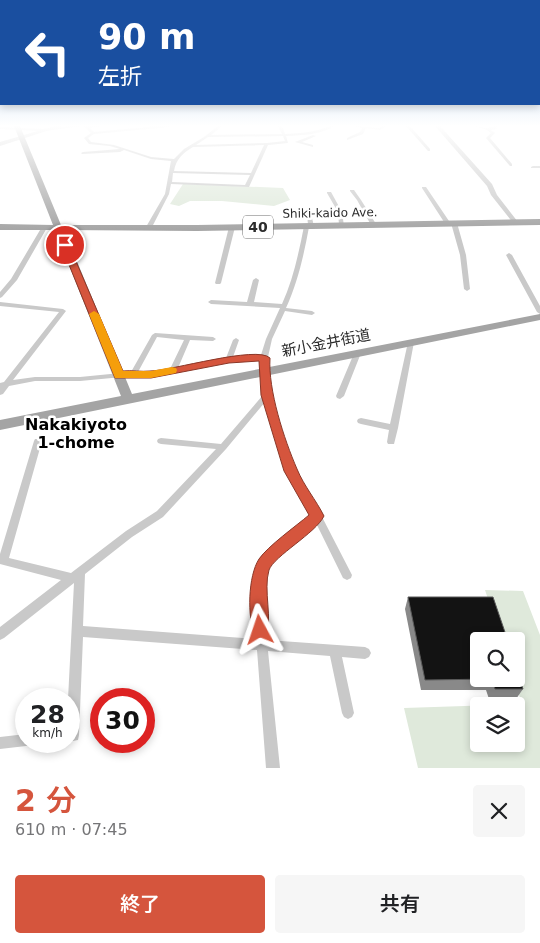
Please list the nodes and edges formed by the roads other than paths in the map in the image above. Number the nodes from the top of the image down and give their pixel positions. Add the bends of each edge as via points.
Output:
1 (32, 162) edge
2 (174, 162) edge
3 (258, 162) edge
4 (469, 162) edge
5 (508, 162) edge
6 (511, 165) dead end
7 (539, 165) edge
8 (533, 167) dead end
9 (171, 172) junction
10 (252, 174) junction
11 (169, 184) junction
12 (424, 188) dead end
13 (352, 191) dead end
14 (329, 193) dead end
15 (309, 214) dead end
16 (540, 222) edge
17 (451, 223) junction
18 (516, 223) junction
19 (373, 224) junction
20 (342, 225) junction
21 (45, 226) junction
22 (58, 226) junction
23 (309, 226) junction
24 (0, 227) edge
25 (149, 227) junction
26 (232, 227) junction
27 (509, 255) dead end
28 (256, 280) dead end
29 (218, 283) dead end
30 (467, 289) dead end
31 (0, 296) edge
32 (211, 302) dead end
33 (0, 304) edge
34 (250, 304) junction
35 (284, 307) junction
36 (540, 312) edge
37 (312, 313) dead end
38 (540, 317) edge
39 (188, 338) junction
40 (213, 339) dead end
41 (236, 340) dead end
42 (410, 342) junction
43 (358, 353) junction
44 (264, 358) junction
45 (229, 360) junction
46 (173, 370) junction
47 (264, 372) junction
48 (133, 374) junction
49 (119, 375) junction
50 (3, 384) edge
51 (0, 392) edge
52 (267, 395) junction
53 (340, 396) dead end
54 (128, 399) junction
55 (362, 421) dead end
56 (0, 425) edge
57 (394, 428) junction
58 (38, 441) dead end
59 (161, 442) dead end
60 (391, 442) dead end
61 (223, 447) junction
62 (317, 516) junction
63 (1, 561) edge
64 (76, 574) junction
65 (347, 575) dead end
66 (77, 631) junction
67 (0, 634) edge
68 (262, 644) junction
69 (335, 650) junction
70 (365, 653) dead end
71 (75, 688) edge
72 (348, 713) dead end
73 (15, 741) edge
74 (0, 743) edge
75 (273, 768) edge

1 - 22 main road
2 - 9 street
3 - 10 street
4 - 18 street
5 - 6 street
7 - 8 street
9 - 10 street
9 - 11 street
10 - 11 street via 247,186
11 - 25 street
12 - 17 street
13 - 19 street
14 - 20 street via 340,212
15 - 23 street
16 - 18 main road, Shiki-kaido Ave. / 40
17 - 18 main road, Shiki-kaido Ave. / 40
17 - 19 main road, Shiki-kaido Ave. / 40
17 - 30 street via 463,255
19 - 20 main road, Shiki-kaido Ave. / 40
20 - 23 main road, Shiki-kaido Ave. / 40
21 - 22 main road, Shiki-kaido Ave. / 40
21 - 24 main road, Shiki-kaido Ave. / 40
21 - 31 street via 14,280
22 - 25 main road, Shiki-kaido Ave. / 40
22 - 49 main road
23 - 26 main road, Shiki-kaido Ave. / 40
23 - 35 street
25 - 26 main road, Shiki-kaido Ave. / 40
26 - 29 street
27 - 36 street
28 - 34 street
32 - 34 street
33 - 50 street via 63,311
34 - 35 street
35 - 37 street
35 - 44 street
38 - 42 main road, 新小金井街道
39 - 40 street
39 - 46 street
39 - 48 street via 155,335
41 - 45 street
42 - 43 main road, 新小金井街道
42 - 57 street
43 - 47 main road, 新小金井街道
43 - 53 street
44 - 45 street
44 - 47 street
45 - 46 street
46 - 48 street via 151,375
47 - 52 street
47 - 54 main road, 新小金井街道
48 - 49 street
49 - 50 street via 35,379
49 - 54 main road
50 - 51 street
52 - 61 street
52 - 62 street via 291,471
54 - 56 main road, 新小金井街道
55 - 57 street
57 - 60 street
58 - 63 street
59 - 61 street
61 - 64 street via 160,514
62 - 65 street
62 - 68 street via 266,562 261,571 258,602
63 - 64 street
64 - 66 street
64 - 67 street
66 - 68 street
66 - 71 street
68 - 69 street
68 - 75 street
69 - 70 street
69 - 72 street
73 - 74 street

